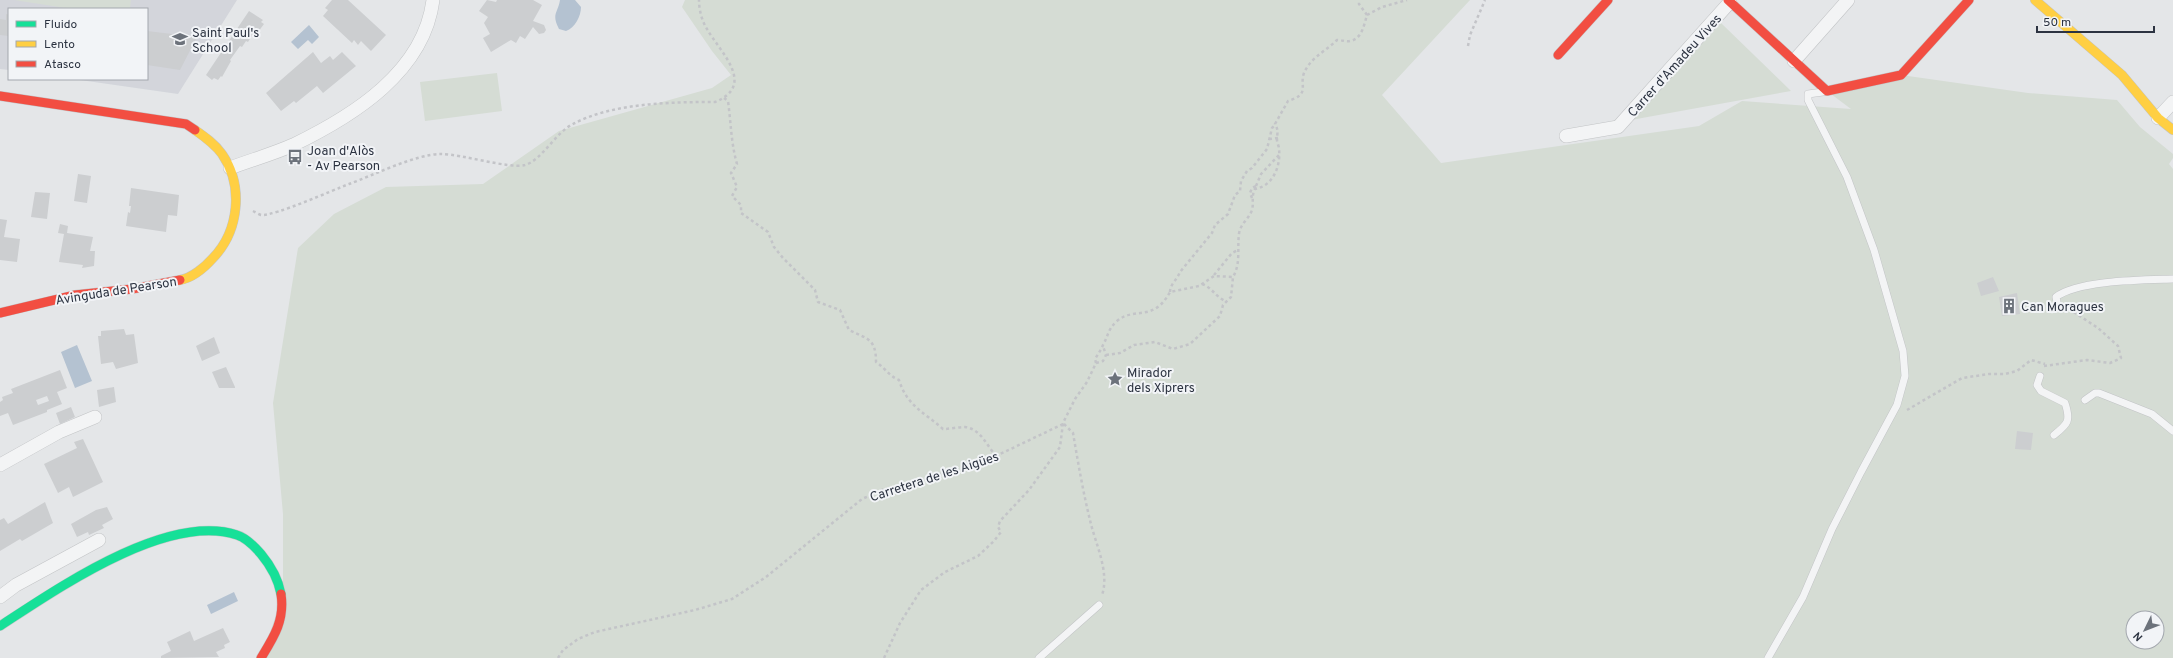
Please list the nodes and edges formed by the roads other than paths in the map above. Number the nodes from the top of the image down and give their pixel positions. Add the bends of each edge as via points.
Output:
1 (434, 0) edge
2 (1608, 0) edge
3 (1848, 0) edge
4 (1969, 0) edge
5 (2035, 0) edge
6 (1729, 1) edge
7 (1558, 55) dead end
8 (1794, 61) junction
9 (1827, 91) junction
10 (0, 96) edge
11 (2173, 102) edge
12 (2158, 118) junction
13 (2173, 130) edge
14 (1566, 136) dead end
15 (230, 168) junction
16 (2173, 279) edge
17 (2057, 302) road end
18 (0, 313) edge
19 (2040, 376) road end
20 (2085, 400) dead end
21 (95, 417) dead end
22 (2173, 431) edge
23 (2054, 435) dead end
24 (0, 465) edge
25 (98, 540) dead end
26 (0, 597) edge
27 (1098, 606) road end
28 (0, 626) edge
29 (261, 658) edge
30 (1039, 658) edge
31 (1768, 658) edge

1 - 15 street via 418,46 387,86 339,121 291,145
2 - 7 street
3 - 8 street
4 - 9 street via 1901,75
5 - 12 street via 2122,75
6 - 8 street
6 - 14 street, Carrer d'Amadeu Vives via 1618,127
8 - 9 street
9 - 31 lane via 1808,94 1808,100 1847,176 1874,250 1903,351 1904,386 1893,415 1832,529 1803,597
10 - 15 street, Avinguda de Pearson via 186,124 213,143
11 - 12 street
12 - 13 street
15 - 18 street, Avinguda de Pearson via 237,204 231,231 220,251 206,266 183,280 132,289 75,294
16 - 17 lane via 2108,282 2064,291 2056,297
19 - 23 lane via 2037,385 2041,391 2065,403 2069,416 2065,426
20 - 22 lane via 2099,393 2152,414
21 - 24 street via 59,432
25 - 26 street via 16,585
27 - 30 lane
28 - 29 street via 70,581 129,552 173,535 209,530 238,535 255,549 271,567 283,596 278,630

